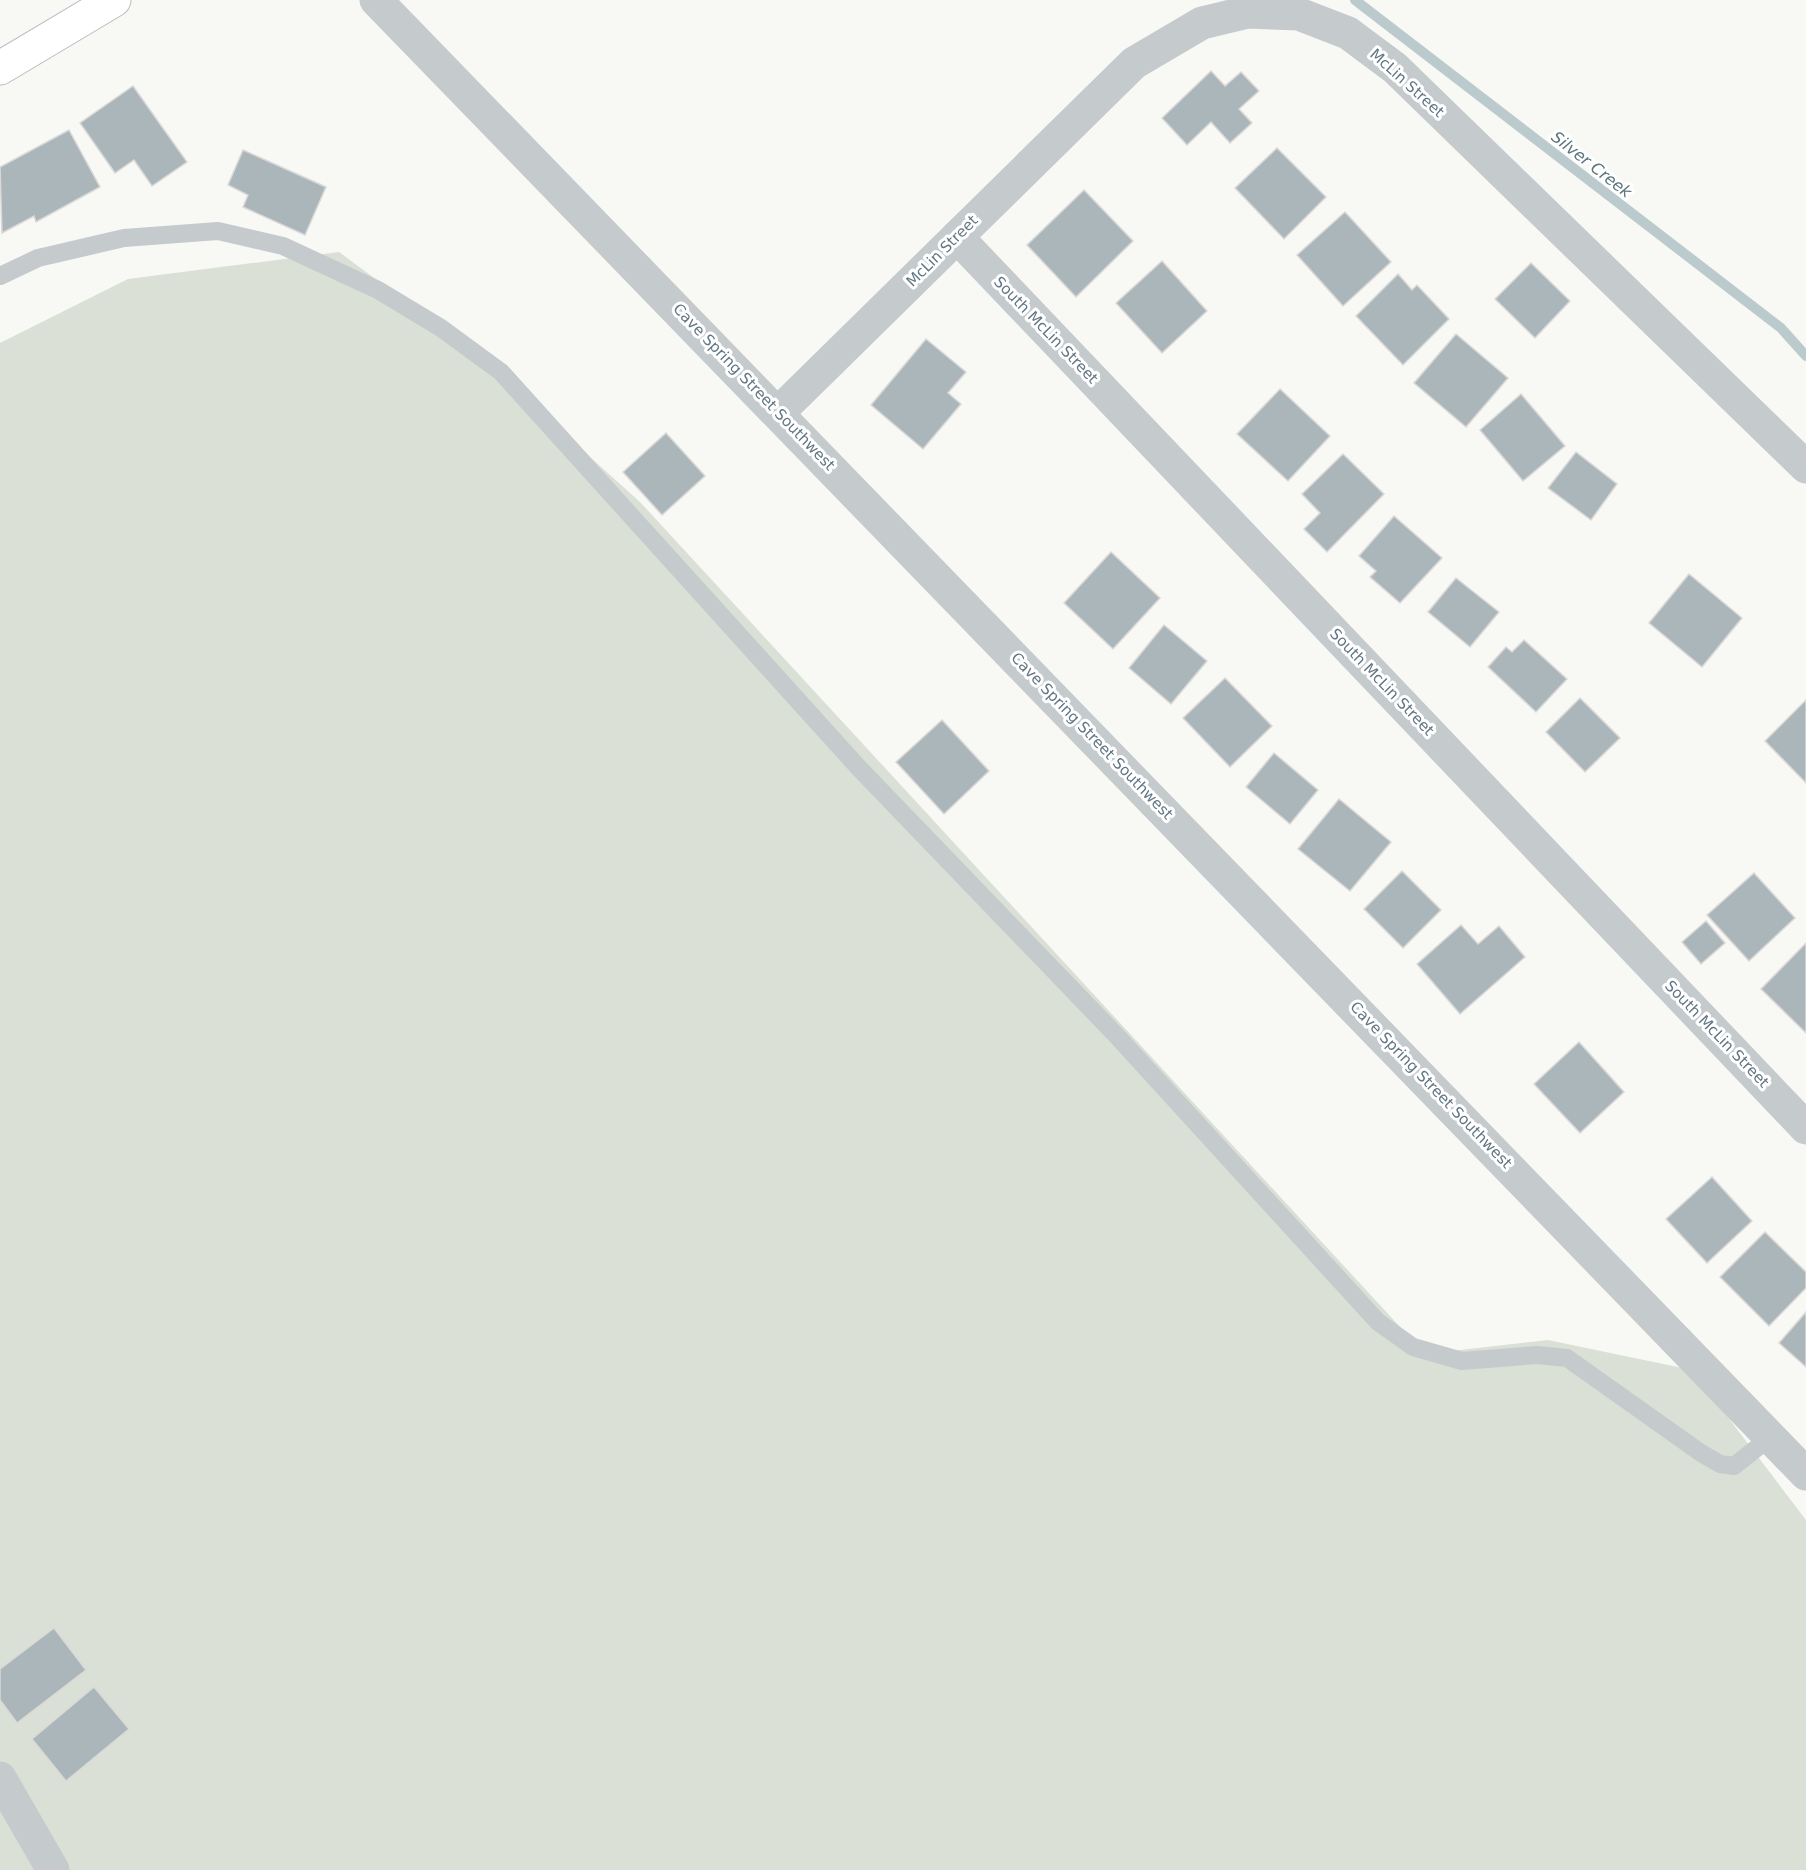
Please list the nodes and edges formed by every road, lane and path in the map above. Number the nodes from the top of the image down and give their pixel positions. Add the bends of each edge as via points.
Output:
1 (114, 0) edge
2 (376, 0) edge
3 (0, 68) edge
4 (957, 237) junction
5 (0, 276) edge
6 (778, 412) junction
7 (1806, 467) edge
8 (1806, 1128) edge
9 (1772, 1436) junction
10 (1806, 1474) edge
11 (0, 1778) edge
12 (52, 1870) edge

1 - 3 main road
2 - 6 street, Cave Spring Street Southwest
4 - 6 street, McLin Street
4 - 7 street, McLin Street via 1134,63 1202,23 1248,12 1299,14 1348,33 1395,68
4 - 8 street, South McLin Street
5 - 9 lane via 38,258 124,238 218,231 283,246 378,290 441,328 501,372 858,768 1116,1035 1378,1322 1413,1347 1462,1361 1537,1355 1567,1358 1720,1464 1734,1466
6 - 9 street, Cave Spring Street Southwest
9 - 10 street, Cave Spring Street Southwest
11 - 12 street

